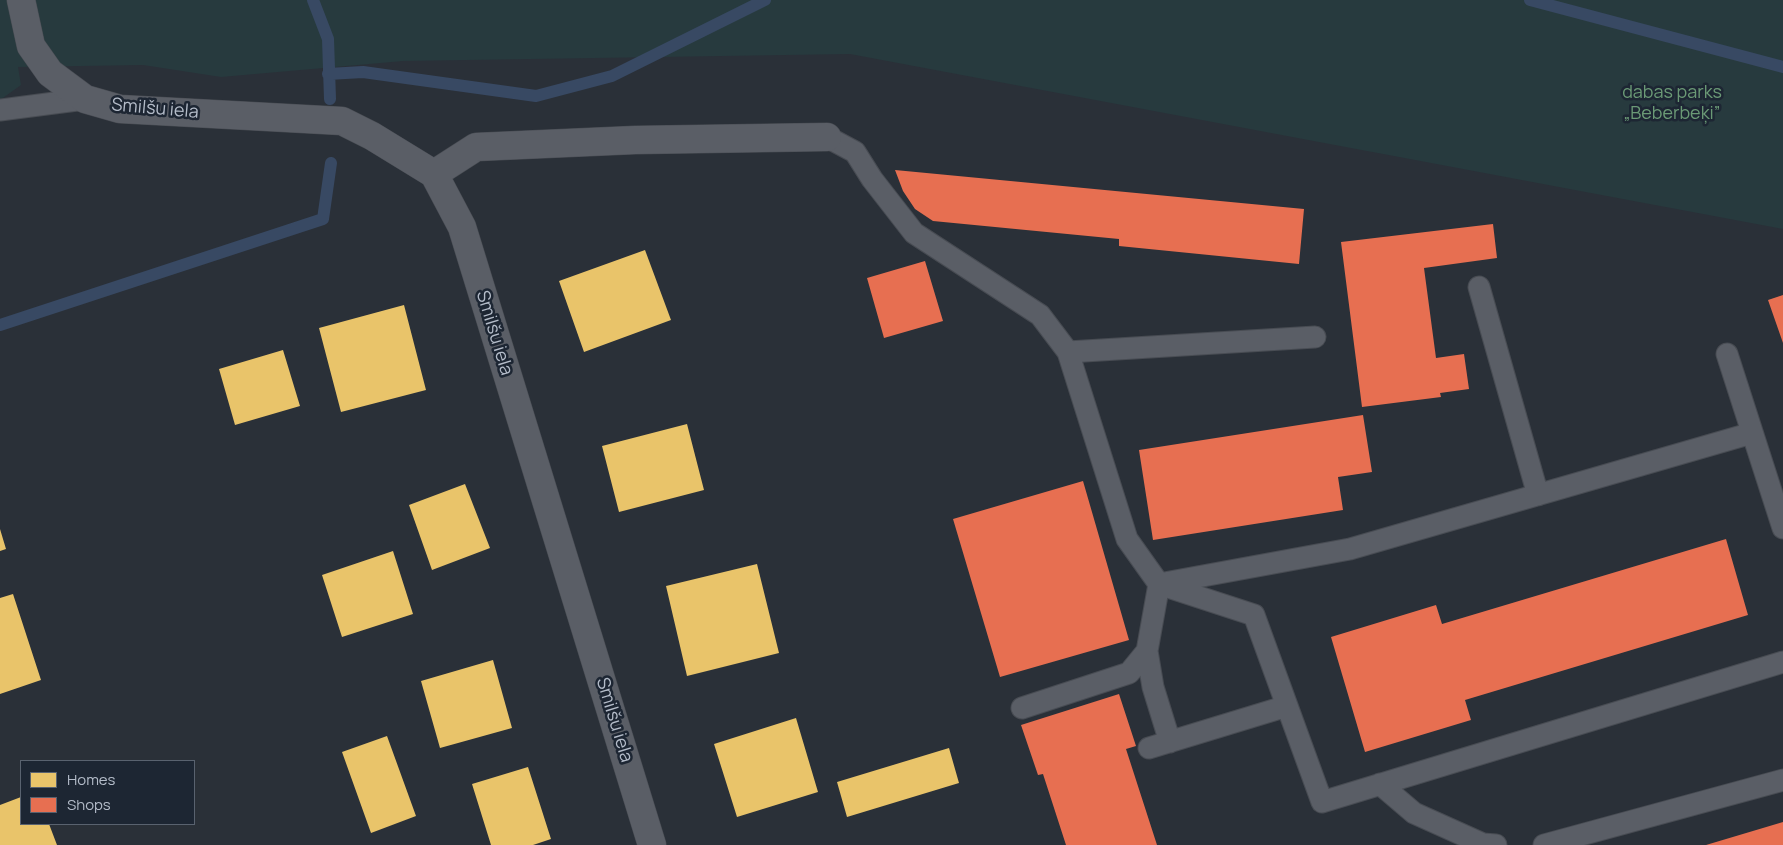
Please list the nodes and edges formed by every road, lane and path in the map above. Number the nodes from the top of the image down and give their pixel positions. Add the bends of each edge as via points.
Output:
1 (21, 0) edge
2 (85, 99) junction
3 (0, 110) edge
4 (827, 138) joint
5 (434, 174) junction
6 (1479, 287) dead end
7 (1315, 337) dead end
8 (1068, 352) junction
9 (1727, 354) dead end
10 (1752, 433) junction
11 (1538, 494) junction
12 (1783, 528) edge
13 (1159, 584) junction
14 (1147, 651) junction
15 (1783, 662) edge
16 (1287, 706) junction
17 (1022, 708) dead end
18 (1170, 742) junction
19 (1149, 748) dead end
20 (1783, 780) edge
21 (1380, 784) junction
22 (652, 845) edge
23 (1496, 845) edge
24 (1544, 845) edge

1 - 2 street, Smilšu iela via 31,46 50,73
2 - 3 lane, Smilšu iela
2 - 5 street, Smilšu iela via 120,109 342,121
4 - 5 street via 635,140 476,147
4 - 8 lane via 855,152 914,233 1040,315
5 - 22 street, Smilšu iela via 462,228
6 - 11 lane
7 - 8 lane
8 - 13 lane via 1127,539
9 - 10 lane
10 - 11 lane
10 - 12 lane
11 - 13 lane via 1350,549
13 - 14 lane
13 - 16 lane via 1254,615
14 - 17 lane via 1129,673
14 - 18 lane via 1153,687
15 - 21 lane
16 - 18 lane
16 - 21 lane via 1322,802
18 - 19 lane
20 - 24 lane
21 - 23 lane via 1414,813 1483,844

